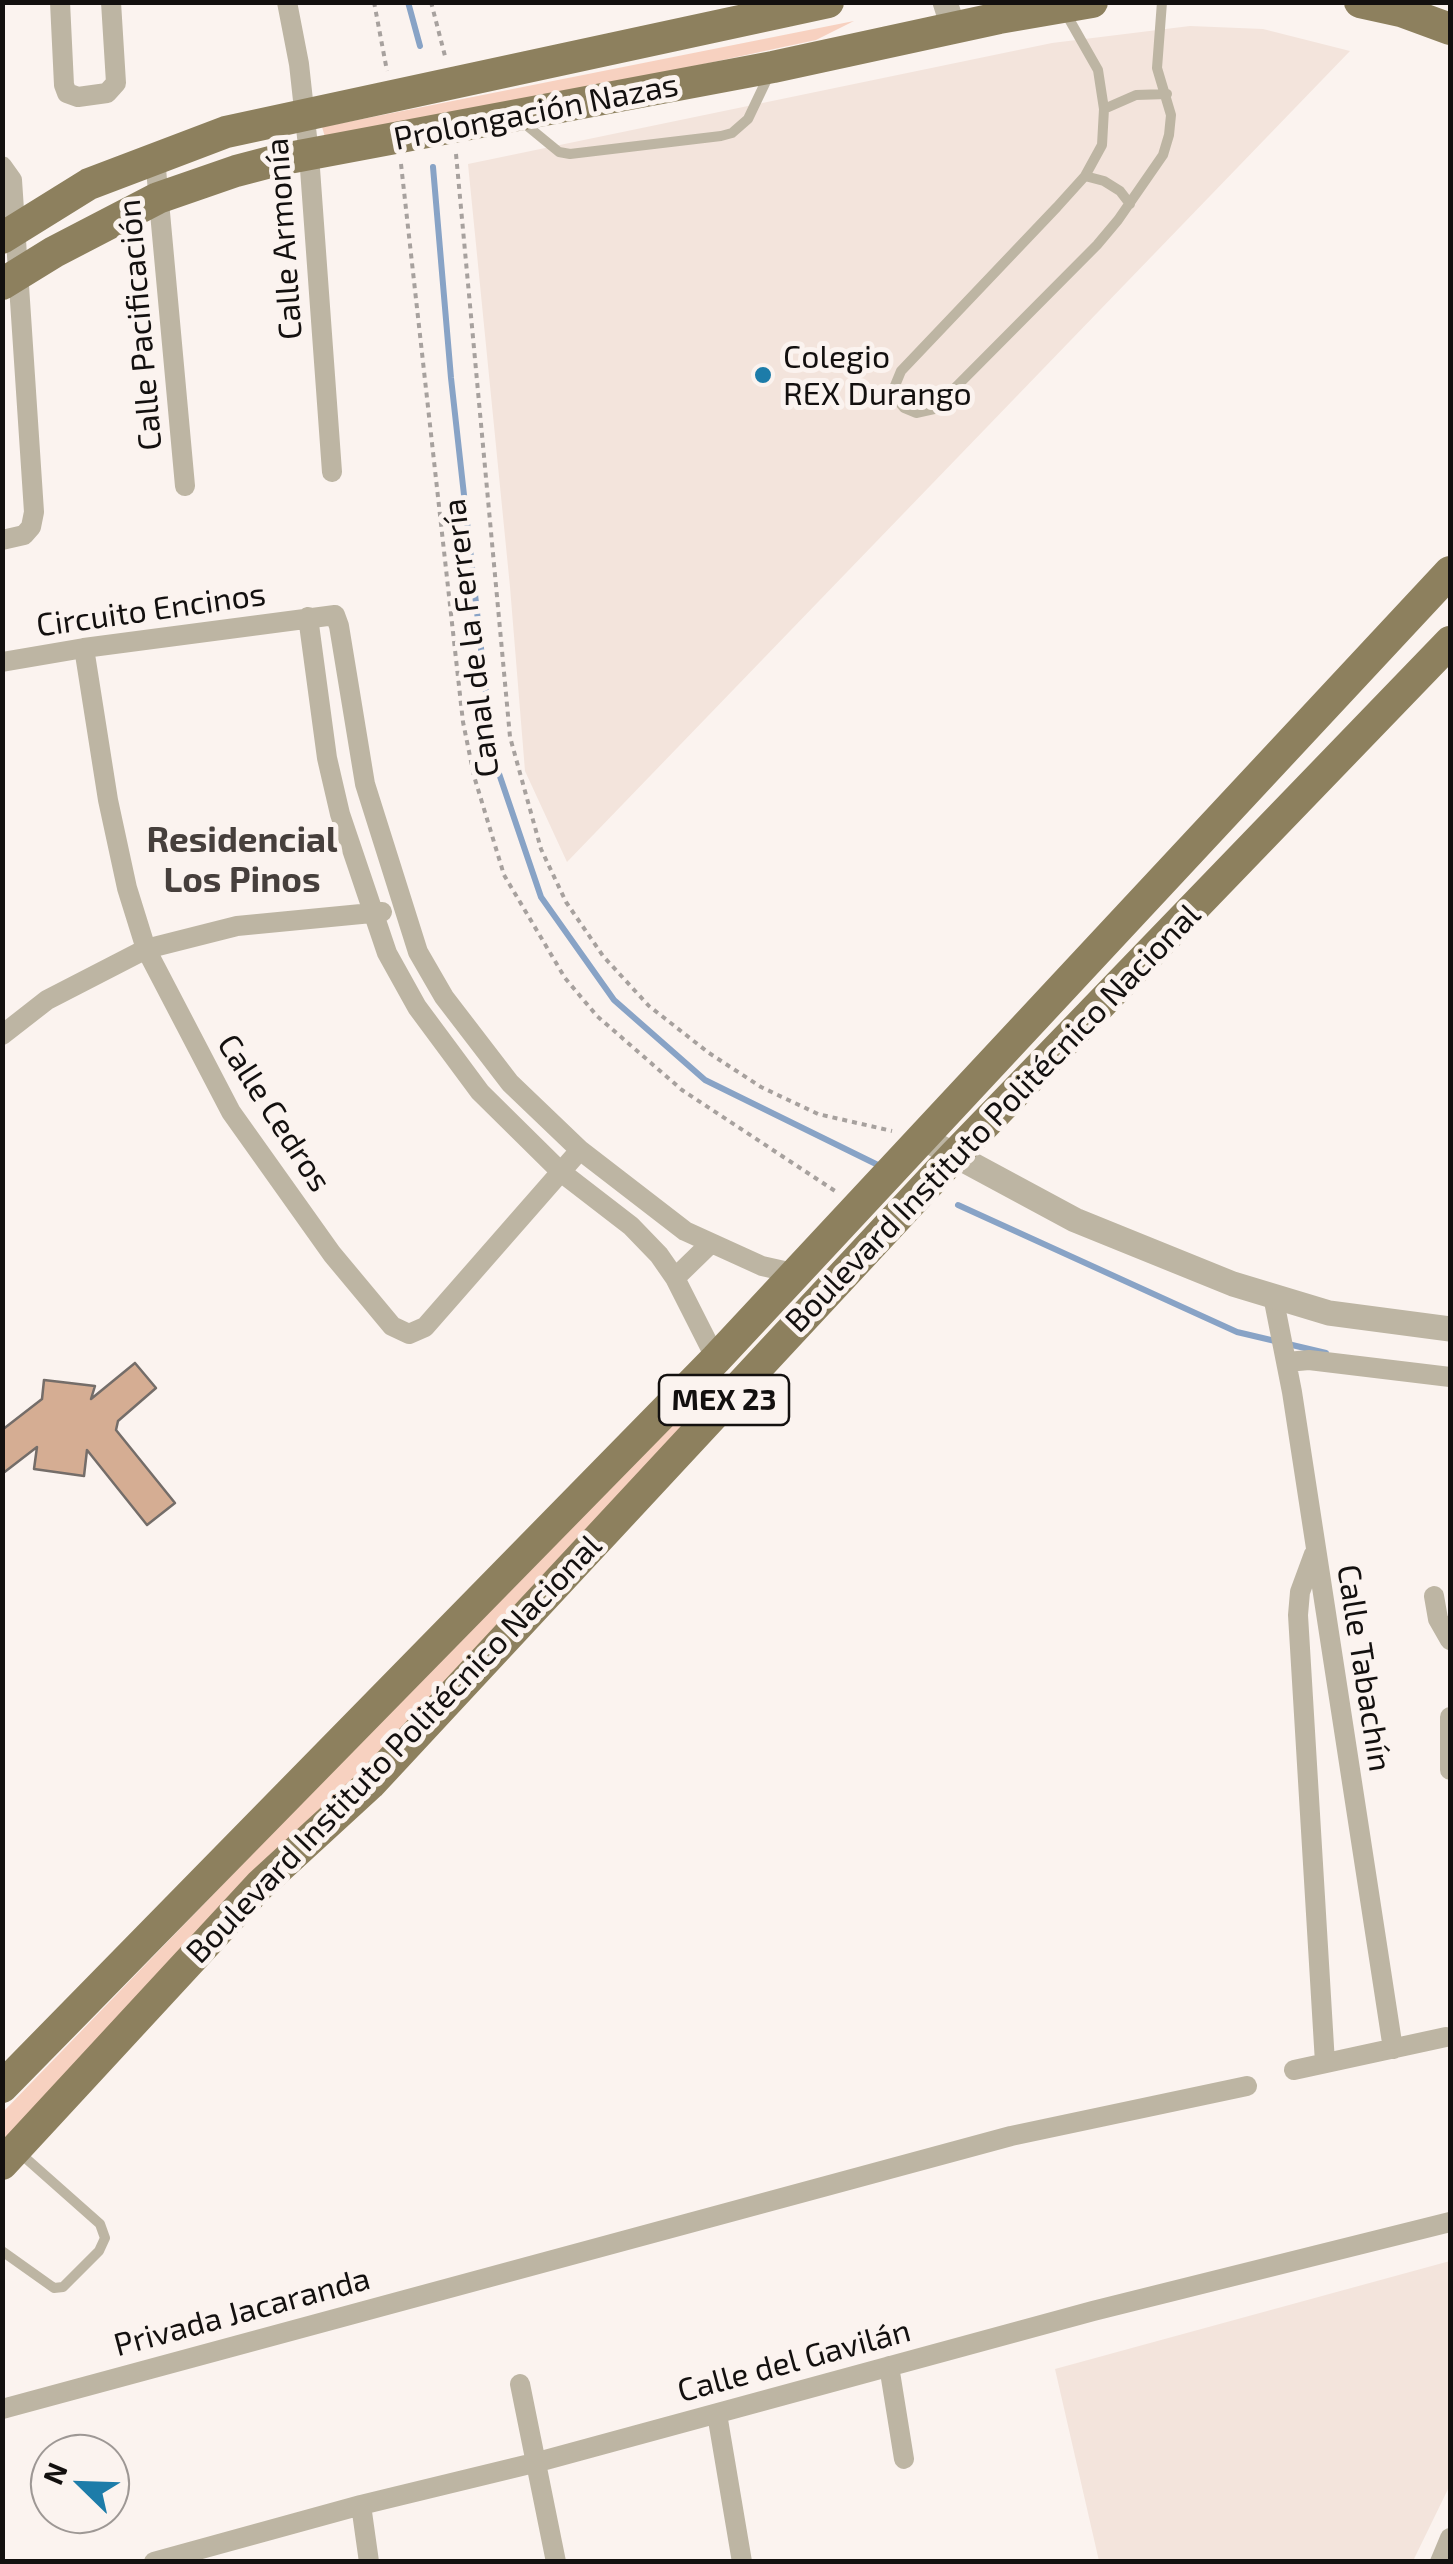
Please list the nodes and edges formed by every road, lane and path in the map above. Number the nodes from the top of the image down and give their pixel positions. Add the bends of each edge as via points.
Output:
1 (60, 2) edge
2 (112, 2) edge
3 (287, 2) edge
4 (374, 2) edge
5 (431, 2) edge
6 (1162, 2) edge
7 (1360, 2) edge
8 (824, 3) edge
9 (1077, 5) edge
10 (996, 10) edge
11 (717, 15) edge
12 (949, 15) edge
13 (1450, 29) edge
14 (773, 67) junction
15 (452, 86) junction
16 (1167, 94) junction
17 (392, 97) junction
18 (1104, 110) junction
19 (304, 114) junction
20 (516, 116) junction
21 (454, 130) junction
22 (398, 139) junction
23 (309, 155) junction
24 (154, 158) junction
25 (2, 166) edge
26 (1085, 176) junction
27 (158, 198) junction
28 (1130, 204) junction
29 (9, 234) edge
30 (10, 279) edge
31 (332, 472) dead end
32 (185, 486) dead end
33 (2, 540) edge
34 (1450, 572) edge
35 (308, 617) junction
36 (1450, 642) edge
37 (84, 648) junction
38 (2, 662) edge
39 (403, 908) junction
40 (373, 913) junction
41 (146, 949) junction
42 (2, 1035) edge
43 (921, 1137) junction
44 (580, 1150) junction
45 (953, 1156) junction
46 (562, 1172) junction
47 (857, 1206) junction
48 (652, 1207) junction
49 (631, 1226) junction
50 (711, 1243) junction
51 (792, 1274) junction
52 (675, 1278) junction
53 (1273, 1296) junction
54 (1450, 1330) edge
55 (1286, 1358) junction
56 (716, 1359) junction
57 (1450, 1377) edge
58 (735, 1388) junction
59 (1315, 1552) junction
60 (1434, 1596) dead end
61 (1450, 1640) edge
62 (1450, 1717) edge
63 (1450, 1770) edge
64 (1446, 2037) dead end
65 (1392, 2049) junction
66 (1326, 2063) junction
67 (1294, 2070) dead end
68 (2, 2086) edge
69 (1247, 2086) dead end
70 (9, 2157) edge
71 (1450, 2222) edge
72 (2, 2251) edge
73 (888, 2366) junction
74 (520, 2384) dead end
75 (2, 2410) edge
76 (717, 2414) junction
77 (904, 2459) dead end
78 (538, 2462) junction
79 (361, 2505) junction
80 (1450, 2538) edge
81 (180, 2558) edge
82 (154, 2562) edge
83 (370, 2562) edge
84 (556, 2562) edge
85 (742, 2562) edge
86 (1440, 2562) edge

1 - 2 street via 64,85 78,97 107,93 116,83
3 - 19 street, Calle Armonía
4 - 17 path
5 - 15 path
6 - 16 lane via 1157,68
7 - 13 main road
8 - 11 main road, Prolongación Nazas
9 - 10 main road, Prolongación Nazas
9 - 18 lane
10 - 12 main road, Prolongación Nazas
11 - 15 main road, Prolongación Nazas
12 - 14 main road, Prolongación Nazas
14 - 20 main road, Prolongación Nazas
14 - 20 lane via 748,119 721,136 570,154
15 - 17 main road, Prolongación Nazas
16 - 18 lane via 1136,95
16 - 28 lane via 1170,135
17 - 19 main road, Prolongación Nazas
18 - 26 lane via 1102,145
19 - 23 street, Calle Armonía
19 - 24 main road, Prolongación Nazas
20 - 21 main road, Prolongación Nazas
21 - 22 main road, Prolongación Nazas
21 - 43 path, Canal de la Ferrería via 510,738 549,867 603,956 649,1006 709,1053 818,1114
22 - 23 main road, Prolongación Nazas
22 - 47 path via 463,722 504,875 565,978 633,1050
23 - 27 main road, Prolongación Nazas
23 - 31 street, Calle Armonía
24 - 27 street, Calle Pacificación
24 - 29 main road, Prolongación Nazas via 89,184
25 - 29 street via 12,180
26 - 28 lane via 1104,181
26 - 28 lane via 900,371 894,388 904,408 916,414 934,410
27 - 30 main road, Prolongación Nazas
27 - 32 street, Calle Pacificación
29 - 30 street
30 - 33 street via 33,520 24,535
34 - 43 main road, Boulevard Instituto Politécnico Nacional / MEX 23
35 - 37 street, Circuito Encinos
35 - 39 street via 338,620 365,784
35 - 40 street via 327,758
36 - 45 main road, Boulevard Instituto Politécnico Nacional / MEX 23
37 - 38 street, Circuito Encinos
37 - 41 street, Calle Cedros via 108,800
39 - 40 street
39 - 44 street via 418,952 472,1036
40 - 41 street via 237,926
40 - 46 street via 416,1007 445,1048
41 - 42 street via 47,1000
41 - 46 street, Calle Cedros via 231,1112 332,1254 399,1331 425,1327
43 - 45 street
43 - 47 main road, Boulevard Instituto Politécnico Nacional / MEX 23
44 - 46 street, Calle Cedros
44 - 48 street
45 - 53 street via 1075,1220
45 - 58 main road, Boulevard Instituto Politécnico Nacional / MEX 23
46 - 49 street
47 - 51 main road, Boulevard Instituto Politécnico Nacional / MEX 23
48 - 49 street
48 - 50 street
49 - 52 street
50 - 51 street
50 - 52 street
51 - 56 main road, Boulevard Instituto Politécnico Nacional / MEX 23
52 - 56 street
53 - 54 street via 1329,1312
53 - 55 street, Calle Tabachín
55 - 57 street
55 - 59 street, Calle Tabachín
56 - 58 main road
56 - 68 main road, Boulevard Instituto Politécnico Nacional / MEX 23
58 - 70 main road, Boulevard Instituto Politécnico Nacional / MEX 23 via 370,1784 260,1885
59 - 65 street, Calle Tabachín
59 - 66 street via 1298,1615
60 - 61 street
62 - 63 street
64 - 65 street
65 - 66 street
66 - 67 street
69 - 75 street, Privada Jacaranda via 1011,2136
70 - 72 lane via 100,2224 105,2238 62,2287
71 - 73 street, Calle del Gavilán
73 - 76 street, Calle del Gavilán
73 - 77 street
74 - 78 street
76 - 78 street, Calle del Gavilán
76 - 85 street
78 - 79 street, Calle del Gavilán
78 - 84 street
79 - 81 street, Calle del Gavilán
79 - 83 street
80 - 86 street
81 - 82 street, Calle del Gavilán

